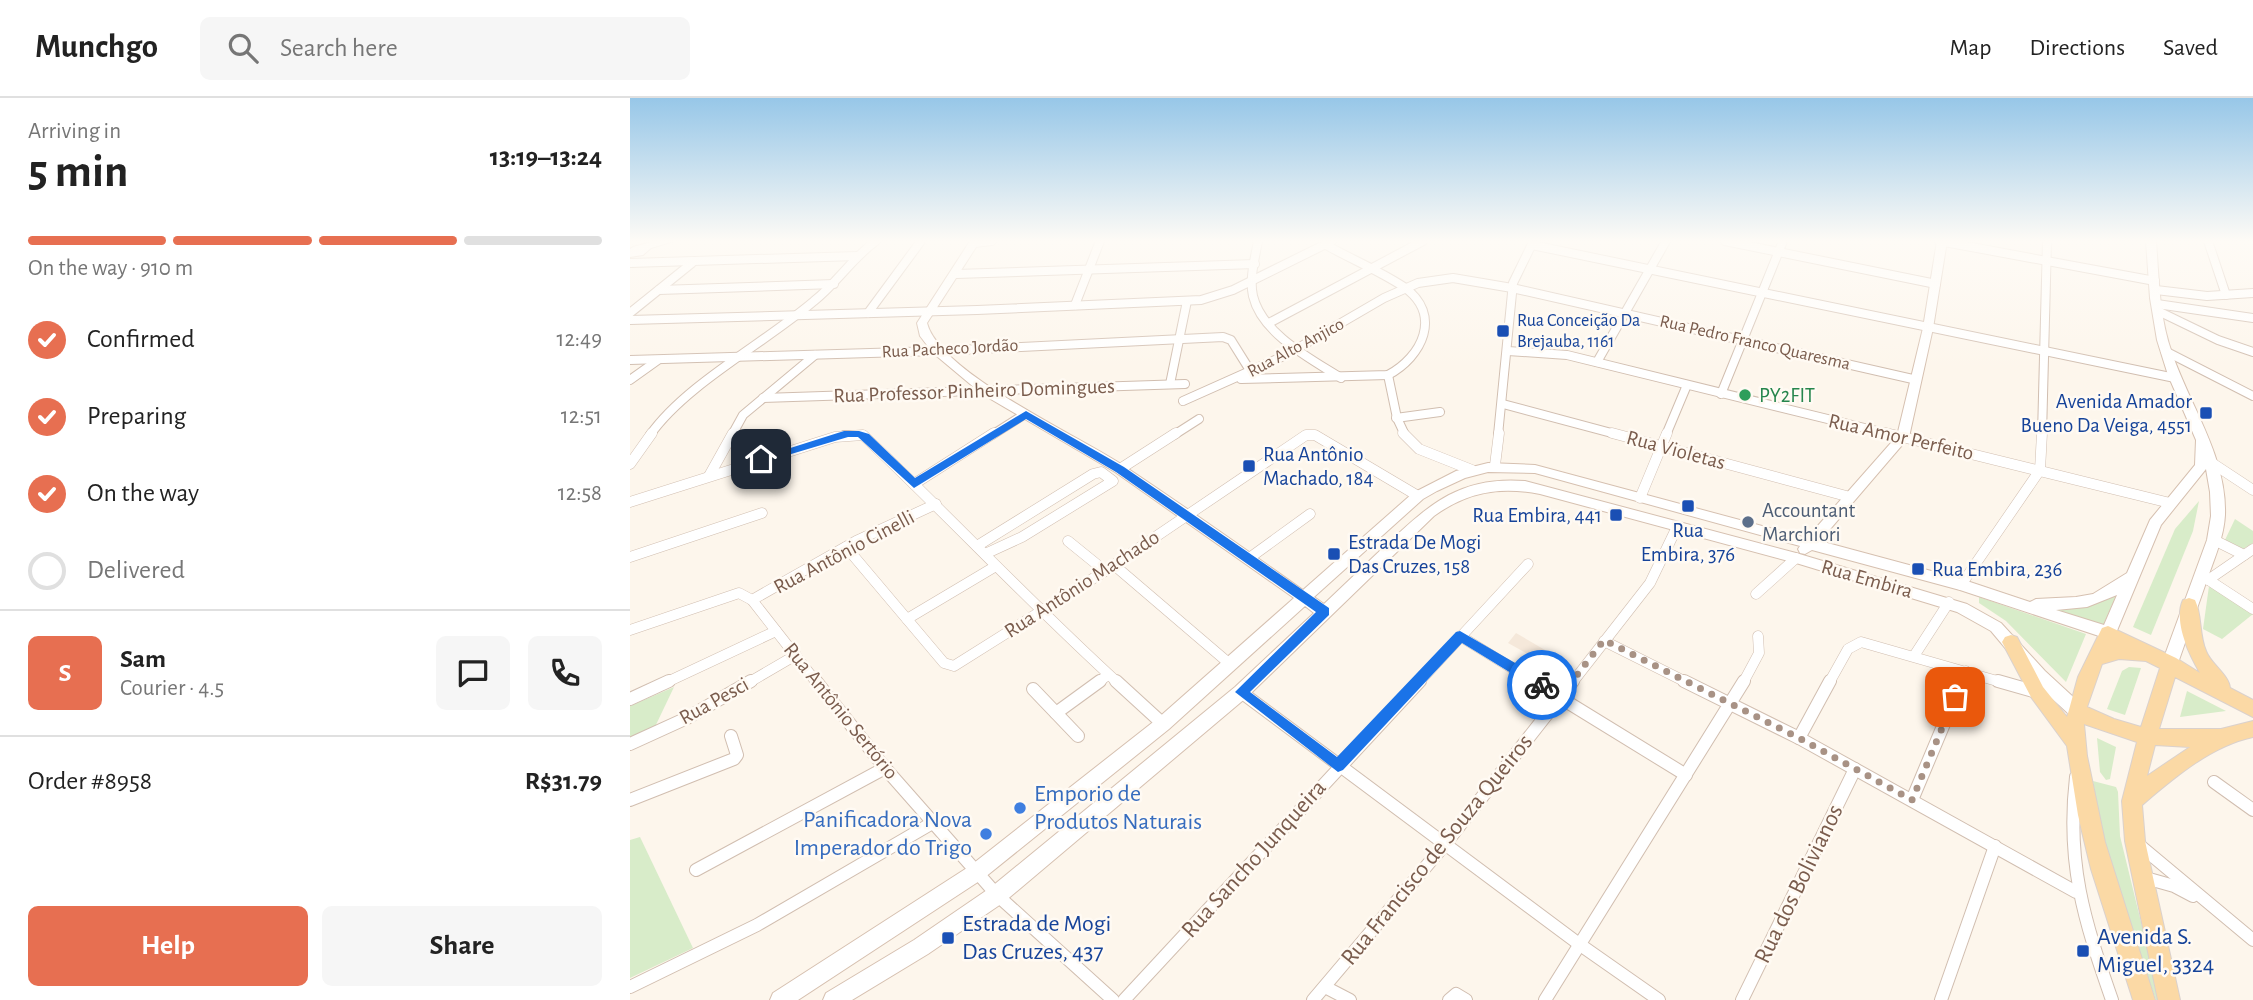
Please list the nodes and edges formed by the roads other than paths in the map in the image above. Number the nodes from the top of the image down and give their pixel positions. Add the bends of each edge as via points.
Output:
1 (667, 283) edge
2 (890, 283) edge
3 (949, 283) edge
4 (1084, 283) edge
5 (1246, 283) edge
6 (1254, 283) edge
7 (1344, 283) edge
8 (1396, 283) edge
9 (1417, 283) edge
10 (1485, 283) edge
11 (1514, 283) edge
12 (1643, 283) edge
13 (1714, 283) edge
14 (1766, 283) edge
15 (1932, 283) edge
16 (2048, 283) edge
17 (2146, 283) edge
18 (2221, 283) edge
19 (834, 284) joint
20 (1936, 284) joint
21 (2155, 285) junction
22 (1405, 288) junction
23 (1512, 288) junction
24 (659, 290) junction
25 (1762, 293) junction
26 (2253, 293) edge
27 (2225, 295) junction
28 (1188, 301) junction
29 (1075, 305) junction
30 (2157, 308) junction
31 (929, 311) junction
32 (630, 313) edge
33 (868, 313) junction
34 (1626, 313) junction
35 (796, 316) junction
36 (2253, 318) edge
37 (630, 320) edge
38 (1269, 323) junction
39 (1928, 328) junction
40 (1179, 341) junction
41 (1743, 341) junction
42 (1297, 349) junction
43 (937, 351) junction
44 (1508, 351) junction
45 (2165, 351) junction
46 (2046, 352) junction
47 (2253, 352) edge
48 (816, 355) junction
49 (738, 357) junction
50 (659, 359) junction
51 (630, 360) edge
52 (1597, 362) junction
53 (1251, 372) junction
54 (1388, 375) junction
55 (1341, 378) junction
56 (2175, 378) junction
57 (1237, 379) junction
58 (630, 380) edge
59 (1917, 380) junction
60 (1170, 384) junction
61 (1185, 384) dead end
62 (1687, 385) junction
63 (986, 391) junction
64 (1721, 394) junction
65 (2253, 396) edge
66 (763, 398) junction
67 (1183, 401) dead end
68 (1503, 404) junction
69 (1440, 412) dead end
70 (1026, 415) junction
71 (1396, 418) junction
72 (1199, 419) dead end
73 (1903, 436) junction
74 (2201, 442) junction
75 (1662, 446) junction
76 (633, 455) edge
77 (630, 464) edge
78 (2212, 464) junction
79 (1495, 465) junction
80 (1120, 469) junction
81 (1472, 470) junction
82 (2040, 470) junction
83 (709, 476) junction
84 (914, 484) junction
85 (2214, 484) junction
86 (2250, 487) edge
87 (1418, 496) junction
88 (1850, 497) junction
89 (1640, 498) junction
90 (630, 502) edge
91 (2170, 503) junction
92 (936, 504) junction
93 (762, 513) dead end
94 (1310, 514) dead end
95 (1186, 516) junction
96 (1677, 527) junction
97 (2214, 540) junction
98 (1068, 541) dead end
99 (1810, 543) junction
100 (846, 547) junction
101 (981, 550) junction
102 (2248, 552) edge
103 (630, 557) edge
104 (1796, 558) junction
105 (1248, 559) junction
106 (1528, 564) dead end
107 (996, 566) junction
108 (1109, 568) junction
109 (2134, 574) junction
110 (2205, 578) junction
111 (1962, 585) junction
112 (1756, 594) dead end
113 (1304, 597) junction
114 (752, 600) junction
115 (1949, 602) junction
116 (2189, 604) junction
117 (2024, 605) junction
118 (2253, 609) edge
119 (1324, 611) junction
120 (1040, 612) junction
121 (907, 618) junction
122 (630, 630) edge
123 (776, 631) junction
124 (2108, 633) junction
125 (1460, 636) junction
126 (1758, 636) dead end
127 (1604, 640) junction
128 (2011, 642) junction
129 (796, 655) junction
130 (1914, 656) junction
131 (2095, 659) junction
132 (2170, 663) junction
133 (1231, 665) junction
134 (1966, 671) junction
135 (1108, 676) junction
136 (1033, 689) dead end
137 (1241, 692) junction
138 (2037, 692) junction
139 (1560, 697) junction
140 (630, 699) edge
141 (1731, 703) junction
142 (2246, 705) edge
143 (2077, 711) junction
144 (1056, 713) junction
145 (1163, 724) junction
146 (2253, 729) edge
147 (731, 736) dead end
148 (1078, 736) dead end
149 (2223, 737) junction
150 (1799, 738) junction
151 (2147, 738) junction
152 (630, 744) edge
153 (2077, 750) junction
154 (1338, 766) junction
155 (885, 768) junction
156 (1856, 769) junction
157 (1686, 775) junction
158 (2214, 782) dead end
159 (630, 800) edge
160 (1912, 800) junction
161 (2132, 801) junction
162 (2253, 810) edge
163 (934, 822) junction
164 (2135, 841) junction
165 (1446, 843) junction
166 (1995, 846) junction
167 (696, 870) dead end
168 (977, 872) junction
169 (2142, 877) junction
170 (2076, 892) junction
171 (997, 895) junction
172 (2218, 911) junction
173 (2253, 940) edge
174 (1579, 944) junction
175 (630, 987) edge
176 (1325, 987) junction
177 (780, 1000) edge
178 (833, 1000) edge
179 (1113, 1000) edge
180 (1124, 1000) edge
181 (1313, 1000) edge
182 (1350, 1000) edge
183 (1450, 1000) edge
184 (1466, 1000) edge
185 (1545, 1000) edge
186 (1659, 1000) edge
187 (1742, 1000) edge
188 (1941, 1000) edge
189 (2112, 1000) edge
190 (2144, 1000) edge
191 (2169, 1000) edge

1 - 24 street
2 - 33 street
3 - 31 main road
4 - 29 street
5 - 28 street via 1224,294
6 - 38 street via 1254,299
7 - 38 street
8 - 22 street
9 - 22 street, Rua Alto Anjico
10 - 23 street, Rua Alto Anjico
11 - 23 street
12 - 34 street
13 - 25 street
14 - 25 street
15 - 20 street
16 - 46 street
17 - 21 street
18 - 27 street
19 - 24 street
19 - 35 street
20 - 39 main road
21 - 27 street via 2207,296
21 - 30 main road
22 - 42 street, Rua Alto Anjico
22 - 54 street via 1424,310 1421,345 1414,358
23 - 34 street, Rua Pedro Franco Quaresma
23 - 44 street
24 - 32 street
25 - 39 street
25 - 41 street
26 - 27 street
28 - 29 street
28 - 40 street
29 - 31 street
30 - 36 street
30 - 45 main road
30 - 47 street via 2218,340
31 - 33 street
31 - 43 main road via 922,331
33 - 35 street
34 - 41 street, Rua Pedro Franco Quaresma
34 - 52 street
35 - 37 street
35 - 49 street
38 - 42 street
39 - 46 street
39 - 59 main road
40 - 43 street, Rua Pacheco Jordão
40 - 53 street, Rua Pacheco Jordão via 1229,338
40 - 60 street
41 - 59 street, Rua Pedro Franco Quaresma
41 - 64 street
42 - 53 street, Rua Alto Anjico
42 - 55 street
43 - 48 street, Rua Pacheco Jordão
43 - 63 main road
44 - 52 street, Rua Amor Perfeito via 1556,353
44 - 68 street
45 - 56 main road
45 - 65 street
46 - 56 street
46 - 82 street
48 - 49 street, Rua Pacheco Jordão
48 - 66 street
49 - 50 street, Rua Pacheco Jordão
49 - 76 street via 668,413
50 - 51 street, Rua Pacheco Jordão
50 - 58 street
52 - 62 street, Rua Amor Perfeito
53 - 57 street, Rua Alto Anjico
54 - 55 street
54 - 71 street
55 - 57 street
56 - 74 main road
57 - 67 street, Rua Alto Anjico
59 - 73 main road
60 - 61 street, Rua Professor Pinheiro Domingues
60 - 63 street, Rua Professor Pinheiro Domingues
62 - 64 street, Rua Amor Perfeito
62 - 75 street
63 - 66 street, Rua Professor Pinheiro Domingues
63 - 70 main road
64 - 73 street, Rua Amor Perfeito
66 - 83 street via 739,420
68 - 75 street, Rua Violetas
68 - 79 street
69 - 71 street
70 - 80 main road
70 - 84 street, Rua Antônio Cinelli
71 - 81 street via 1410,445
72 - 80 street
73 - 82 street, Rua Amor Perfeito
73 - 88 main road
74 - 78 main road
74 - 91 main road via 2198,471
75 - 88 street, Rua Violetas
75 - 89 street
76 - 77 street
78 - 85 main road
78 - 86 street
79 - 81 main road, Rua Embira
79 - 89 main road, Rua Embira via 1535,469
80 - 95 main road
81 - 87 main road, Rua Embira
82 - 91 street, Rua Amor Perfeito
82 - 111 street
83 - 84 street via 848,433 866,436
83 - 90 street
84 - 92 street
85 - 86 street via 2227,481
85 - 97 main road via 2218,520
87 - 95 street, Rua Antônio Machado via 1312,434
87 - 113 main road, Rua Embira
88 - 99 main road
89 - 99 main road, Rua Embira
91 - 109 main road via 2149,534
92 - 100 street, Rua Antônio Cinelli
92 - 101 street
93 - 103 street
94 - 105 street
95 - 105 main road
95 - 108 street, Rua Antônio Machado
96 - 104 main road, Rua Embira
96 - 119 main road, Rua Embira via 1527,486 1477,488 1444,501
96 - 127 street, Rua Francisco de Souza Queiros via 1650,583
97 - 102 street
97 - 110 main road
98 - 108 street
99 - 104 main road
99 - 111 main road, Rua Embira
100 - 114 street, Rua Antônio Cinelli
100 - 121 street
101 - 101 street via 1022,537 1113,481 1101,472 1093,474
101 - 107 street
102 - 110 street
104 - 112 street
104 - 115 main road, Rua Embira
105 - 113 main road
106 - 125 street, Rua Sancho Junqueira
107 - 120 street
107 - 121 street
108 - 120 street, Rua Antônio Machado
108 - 133 street
109 - 117 main road via 2112,594 2093,601
109 - 124 main road
110 - 116 main road
110 - 118 street
111 - 117 main road, Rua Embira
113 - 119 main road
113 - 133 main road, Rua Embira
114 - 122 street, Rua Antônio Sertório via 739,593 722,596
114 - 123 street, Rua Antônio Sertório
115 - 128 main road, Rua Embira via 1983,617
115 - 130 street
116 - 132 main road
116 - 142 main road via 2196,651 2208,672
117 - 124 main road, Rua Embira
119 - 137 main road
120 - 121 street, Rua Antônio Machado via 952,666 944,663
120 - 135 street
123 - 129 street, Rua Antônio Sertório
123 - 140 street
124 - 131 main road
124 - 132 main road
125 - 139 street
125 - 154 street, Rua Sancho Junqueira
126 - 141 street via 1758,657
127 - 139 street, Rua Francisco de Souza Queiros
127 - 141 street
128 - 138 main road
128 - 143 main road, Rua Embira
129 - 152 street, Rua Pesci via 687,718
129 - 155 street, Rua Antônio Sertório
130 - 134 street
130 - 150 street via 1869,643 1852,645
131 - 132 main road via 2119,652
131 - 143 main road
132 - 142 main road
132 - 151 main road
133 - 145 main road, Rua Embira
134 - 138 street
134 - 160 street
135 - 144 street
135 - 145 street
136 - 144 street
137 - 154 street
137 - 171 main road
138 - 153 main road
139 - 157 street
139 - 165 street, Rua Francisco de Souza Queiros
141 - 150 street
141 - 157 street
143 - 151 main road
143 - 153 main road
144 - 148 street
145 - 168 main road, Rua Embira
146 - 149 main road
147 - 159 street via 734,759
149 - 151 main road
149 - 161 main road via 2167,772
150 - 156 street
151 - 161 main road
153 - 170 street via 2070,825
153 - 190 main road via 2100,866
154 - 165 street
154 - 180 street, Rua Sancho Junqueira
155 - 163 street, Rua Antônio Sertório
155 - 167 street
156 - 160 street
156 - 187 street, Rua dos Bolivianos
157 - 174 street
158 - 162 street
160 - 166 street
161 - 164 main road
163 - 168 street, Rua Antônio Sertório
163 - 175 street via 757,925
164 - 169 main road
164 - 172 street
165 - 174 street
165 - 176 street, Rua Francisco de Souza Queiros
166 - 170 street
166 - 188 street
168 - 171 street, Rua Antônio Sertório
168 - 177 main road, Rua Embira
169 - 172 street via 2174,886
169 - 191 main road
170 - 189 street
171 - 178 main road
171 - 179 street, Rua Antônio Sertório
172 - 173 street
174 - 185 street
174 - 186 street
176 - 181 street, Rua Francisco de Souza Queiros
176 - 182 street
183 - 184 street via 1458,994

